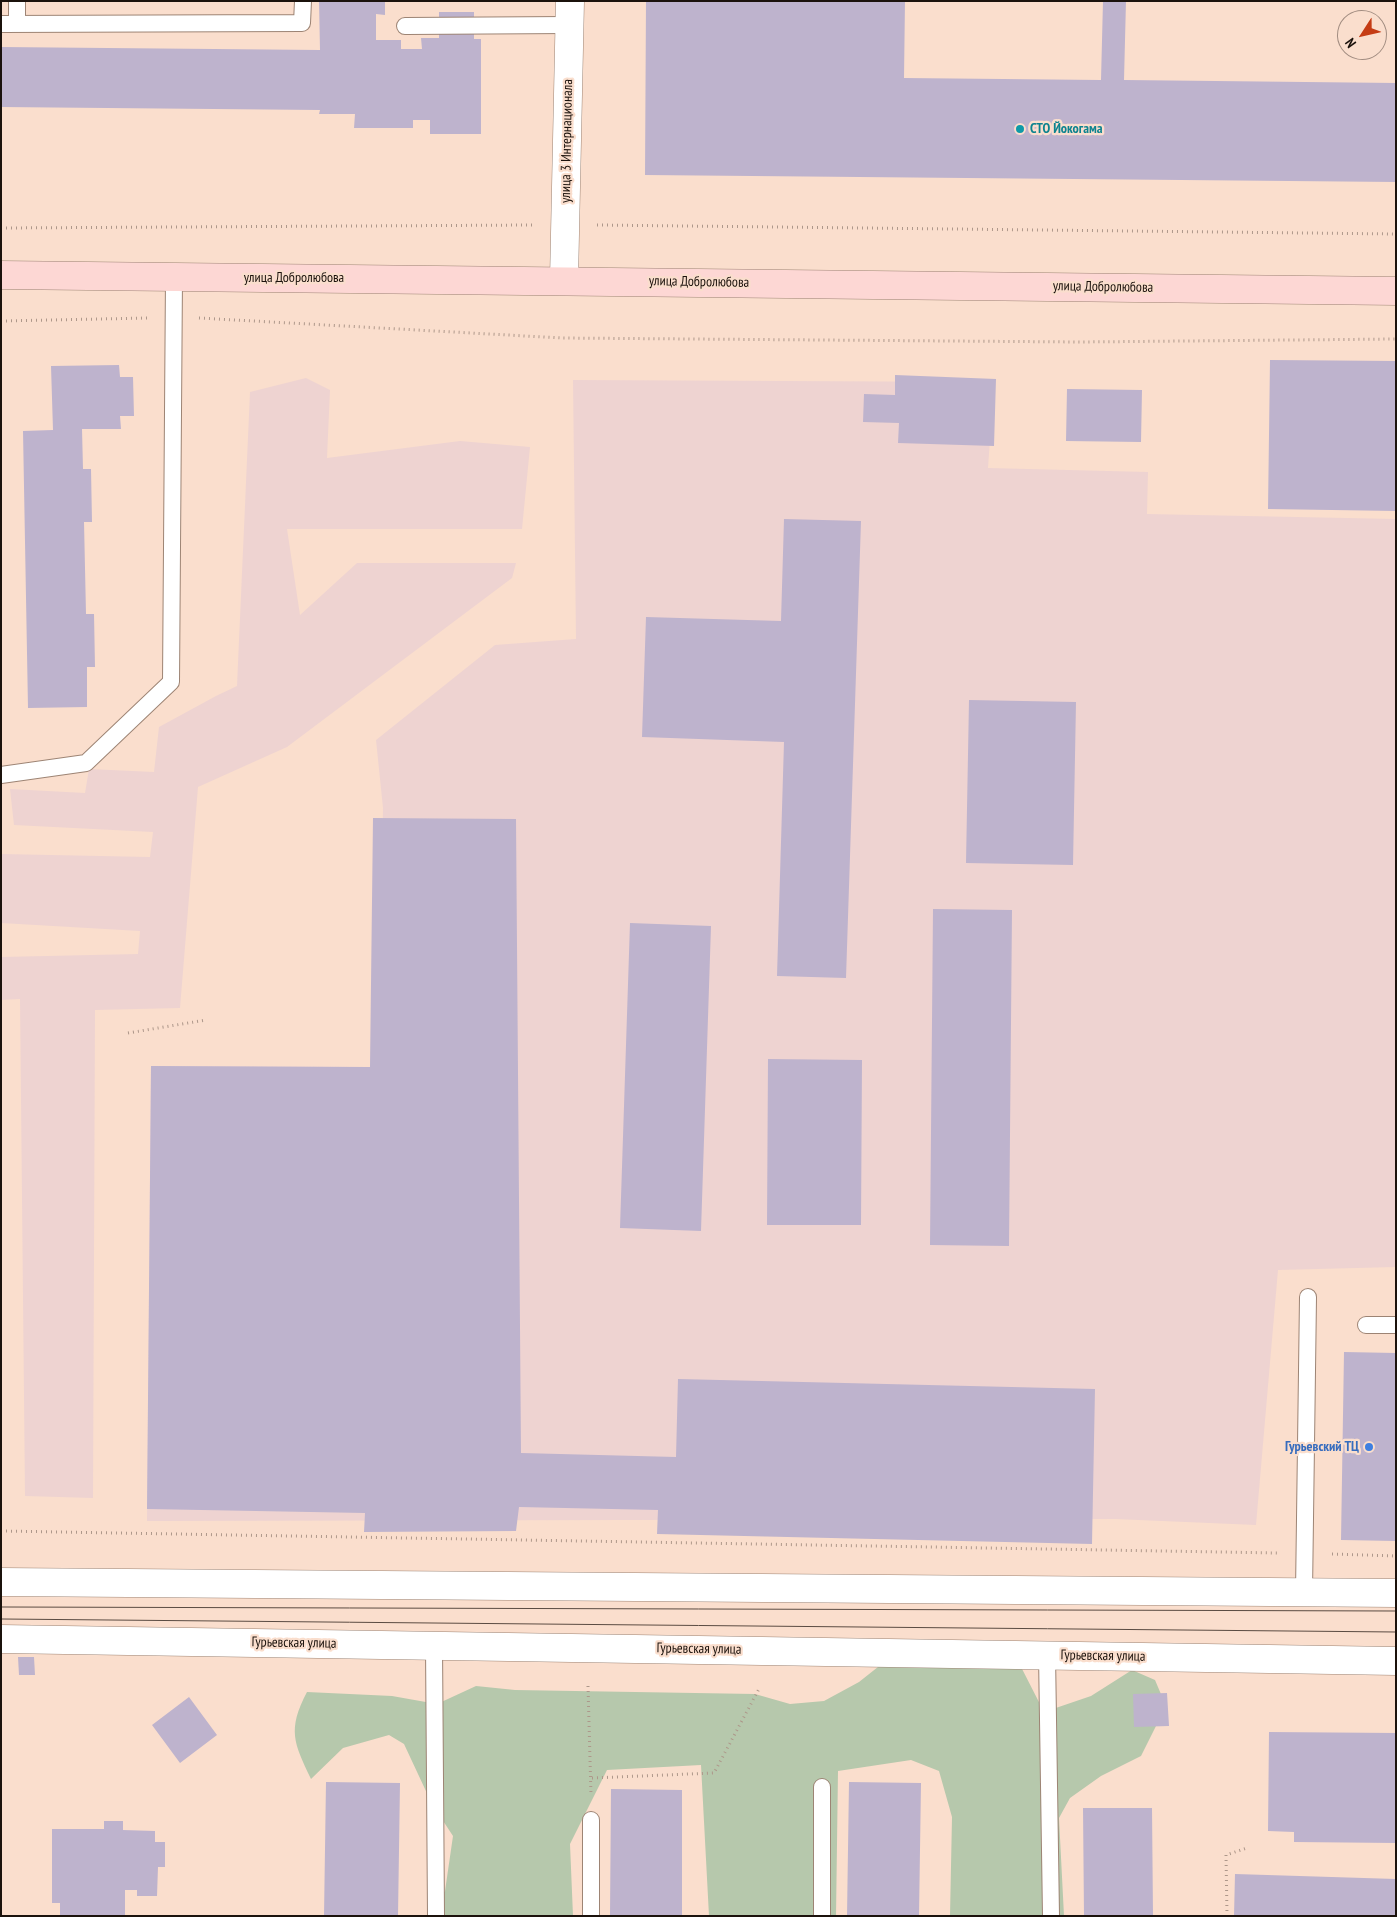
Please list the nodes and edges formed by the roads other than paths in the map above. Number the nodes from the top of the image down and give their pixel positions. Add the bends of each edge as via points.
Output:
1 (18, 1) edge
2 (302, 1) edge
3 (569, 13) edge
4 (9, 24) edge
5 (406, 26) dead end
6 (1, 275) edge
7 (174, 277) junction
8 (564, 280) junction
9 (1396, 291) edge
10 (1, 775) edge
11 (1308, 1297) dead end
12 (1366, 1324) dead end
13 (1396, 1325) edge
14 (1, 1582) edge
15 (1304, 1592) junction
16 (1396, 1593) edge
17 (1, 1639) edge
18 (434, 1646) junction
19 (1047, 1654) junction
20 (1396, 1661) edge
21 (822, 1787) dead end
22 (591, 1820) road end
23 (436, 1916) edge
24 (591, 1916) edge
25 (822, 1916) edge
26 (1051, 1916) edge

1 - 4 lane
2 - 4 lane via 302,22
3 - 5 lane
3 - 8 street, улица 3 Интернационала
6 - 7 main road, улица Добролюбова
7 - 8 main road, улица Добролюбова
7 - 10 lane via 170,682 86,763
8 - 9 main road, улица Добролюбова
11 - 15 lane
12 - 13 lane
14 - 15 street
15 - 16 street
17 - 18 street, Гурьевская улица
18 - 19 street, Гурьевская улица
18 - 23 lane
19 - 20 street, Гурьевская улица
19 - 26 lane
21 - 25 lane
22 - 24 lane

